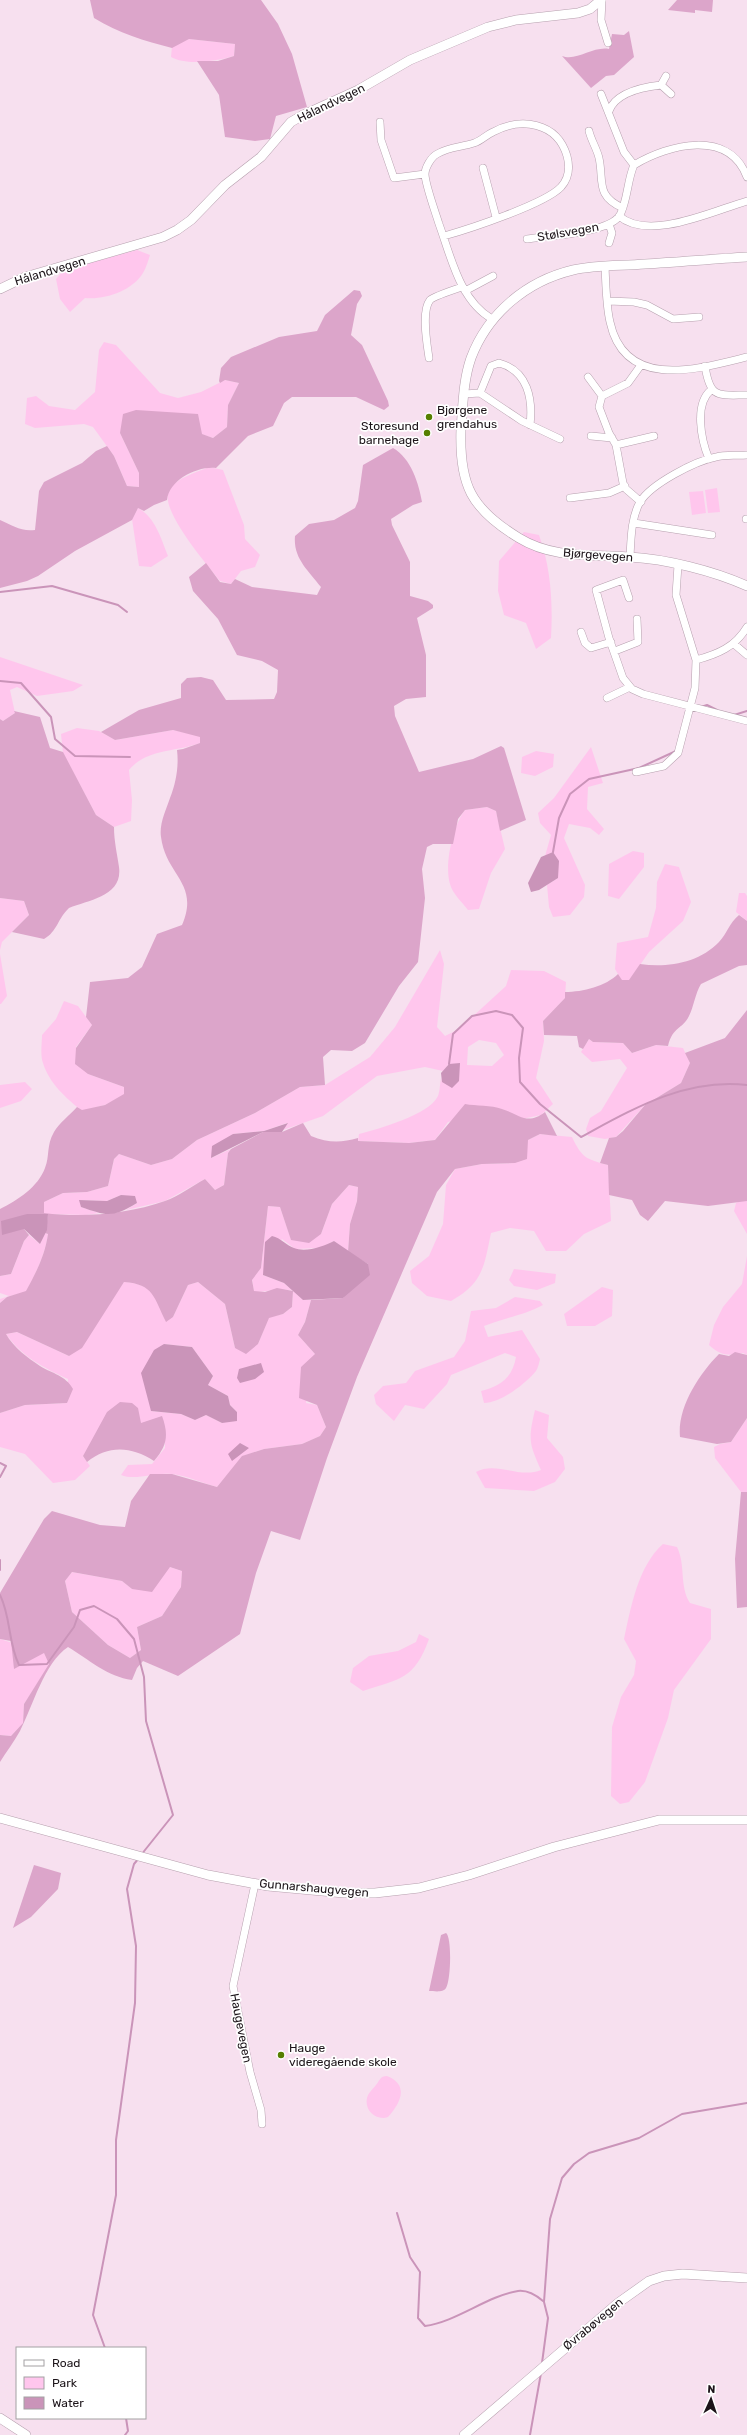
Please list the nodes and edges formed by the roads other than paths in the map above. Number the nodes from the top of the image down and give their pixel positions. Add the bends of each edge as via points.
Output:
1 (601, 0) edge
2 (608, 43) dead end
3 (666, 76) dead end
4 (661, 85) junction
5 (601, 94) dead end
6 (671, 94) dead end
7 (609, 111) junction
8 (380, 122) dead end
9 (589, 131) dead end
10 (634, 165) junction
11 (483, 168) dead end
12 (425, 174) junction
13 (747, 177) edge
14 (747, 201) edge
15 (623, 208) junction
16 (619, 216) junction
17 (496, 217) junction
18 (609, 224) junction
19 (444, 236) junction
20 (527, 239) dead end
21 (609, 243) dead end
22 (747, 257) edge
23 (605, 267) junction
24 (493, 276) dead end
25 (0, 289) edge
26 (463, 289) junction
27 (608, 301) junction
28 (699, 317) dead end
29 (492, 319) junction
30 (747, 357) edge
31 (429, 358) dead end
32 (641, 365) junction
33 (705, 366) junction
34 (588, 377) dead end
35 (711, 390) junction
36 (480, 393) junction
37 (464, 394) junction
38 (747, 395) edge
39 (602, 396) junction
40 (530, 425) junction
41 (591, 436) dead end
42 (654, 436) dead end
43 (612, 438) junction
44 (560, 439) dead end
45 (616, 445) junction
46 (747, 455) edge
47 (708, 459) junction
48 (625, 486) junction
49 (570, 498) dead end
50 (641, 502) junction
51 (634, 523) junction
52 (712, 535) dead end
53 (630, 557) junction
54 (678, 565) junction
55 (747, 586) edge
56 (629, 598) dead end
57 (637, 619) dead end
58 (747, 627) edge
59 (581, 632) dead end
60 (611, 642) junction
61 (734, 644) junction
62 (615, 651) junction
63 (747, 655) edge
64 (696, 660) junction
65 (630, 687) junction
66 (607, 698) dead end
67 (691, 707) junction
68 (747, 721) edge
69 (636, 772) dead end
70 (0, 1818) edge
71 (747, 1820) edge
72 (255, 1884) junction
73 (262, 2124) dead end
74 (747, 2278) edge
75 (0, 2418) edge
76 (26, 2435) edge
77 (464, 2435) edge

1 - 2 street, Hålandvegen via 601,20
1 - 25 main road, Hålandvegen via 578,13 499,24 410,60 358,90 291,122 257,161 225,185 191,220 172,233 24,277
3 - 4 street
4 - 6 street
4 - 7 street via 623,95 614,101
5 - 7 street
7 - 10 street via 624,152
8 - 12 street via 381,140 394,178
9 - 15 street via 598,155 600,182 609,200
10 - 13 street via 655,155 700,144 730,153 741,164
10 - 15 street, Stølsvegen
11 - 17 street
12 - 17 street via 430,161 437,154 475,143 494,131 526,124 546,127 553,132 567,155 569,170 566,180 544,200
12 - 19 street
14 - 16 street via 686,222 633,224
15 - 16 street, Stølsvegen
16 - 18 street, Stølsvegen
17 - 19 street
18 - 20 street, Stølsvegen via 594,229
18 - 21 street, Stølsvegen via 612,233
19 - 26 street
22 - 23 main road, Bjørgevegen
23 - 27 street
23 - 29 main road, Bjørgevegen via 574,270 542,280 513,299
24 - 26 street
26 - 29 street via 481,313
26 - 31 street via 432,298 428,305 425,317
27 - 28 street via 647,305 673,319
27 - 32 street via 610,321 619,344
29 - 37 main road, Bjørgevegen via 471,360
30 - 33 street
32 - 33 street via 668,370
32 - 39 street via 628,383
33 - 35 street
34 - 39 street
35 - 38 street via 722,395
35 - 47 street via 704,399 701,417
36 - 37 street
36 - 40 street
36 - 40 street via 491,366 499,364 511,369 529,390
37 - 53 main road, Bjørgevegen via 461,468 470,491 486,514 521,540 552,552 576,556
39 - 43 street via 599,407
40 - 44 street
41 - 43 street
42 - 45 street
43 - 45 street
45 - 48 street
46 - 47 street
47 - 50 street via 661,483
48 - 49 street via 609,493
48 - 50 street
50 - 51 street
51 - 52 street
51 - 53 street
53 - 54 main road, Bjørgevegen
54 - 55 main road, Bjørgevegen
54 - 64 street via 677,600
56 - 60 street via 623,580 596,589
57 - 62 street via 638,642
58 - 61 street
59 - 60 street via 591,648
60 - 62 street
61 - 63 street
61 - 64 street via 716,654
62 - 65 street via 621,672
64 - 67 street via 697,679
65 - 66 street
65 - 67 street via 643,694
67 - 68 street
67 - 69 street via 681,744 674,758 664,766
70 - 72 main road, Gunnarshaugvegen via 187,1870
71 - 72 main road, Gunnarshaugvegen via 659,1820 554,1846 469,1875 402,1890 344,1893
72 - 73 street, Haugevegen via 233,1986 250,2072 262,2110
74 - 77 main road, Øvrabøvegen via 683,2274 649,2281 618,2303
75 - 76 main road

